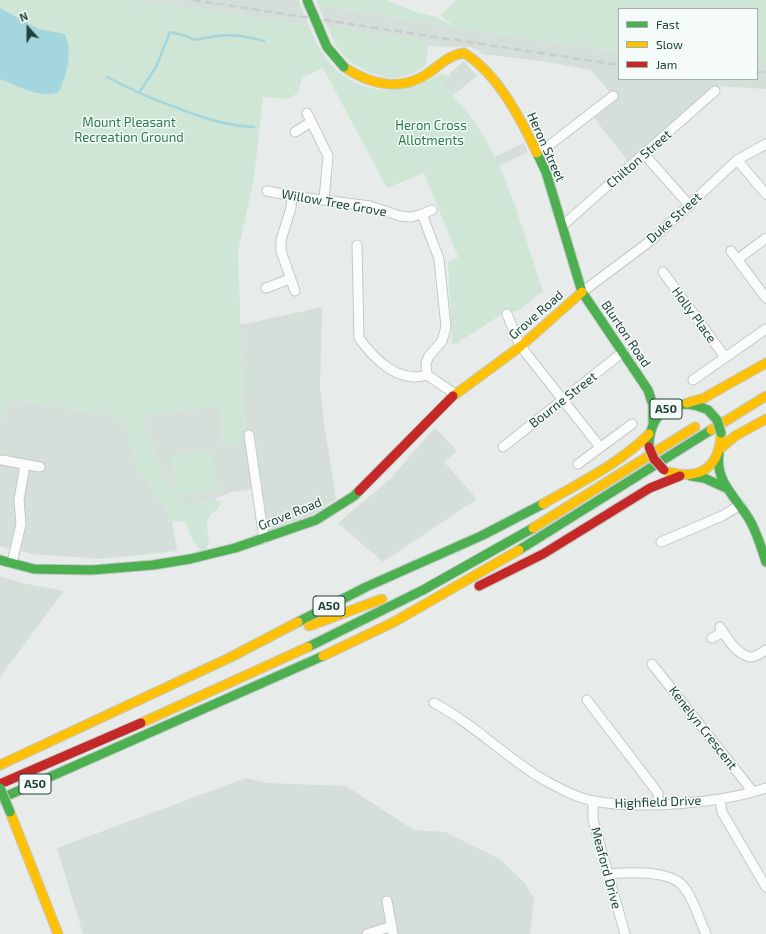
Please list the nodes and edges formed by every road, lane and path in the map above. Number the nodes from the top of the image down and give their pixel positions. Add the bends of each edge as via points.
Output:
1 (307, 0) edge
2 (715, 91) dead end
3 (613, 96) dead end
4 (307, 113) dead end
5 (311, 122) junction
6 (295, 132) dead end
7 (766, 144) edge
8 (538, 154) junction
9 (644, 154) junction
10 (737, 160) junction
11 (267, 191) dead end
12 (766, 194) edge
13 (292, 196) junction
14 (324, 199) junction
15 (690, 206) junction
16 (432, 210) dead end
17 (422, 214) junction
18 (562, 226) junction
19 (766, 238) edge
20 (357, 246) dead end
21 (732, 252) dead end
22 (738, 259) junction
23 (663, 272) dead end
24 (290, 278) junction
25 (266, 288) dead end
26 (294, 291) dead end
27 (582, 292) junction
28 (766, 298) edge
29 (507, 314) dead end
30 (766, 329) edge
31 (524, 350) junction
32 (623, 352) junction
33 (725, 358) junction
34 (766, 363) edge
35 (427, 375) junction
36 (692, 380) dead end
37 (761, 388) dead end
38 (648, 390) junction
39 (455, 394) junction
40 (749, 395) dead end
41 (766, 396) edge
42 (564, 400) junction
43 (687, 403) junction
44 (675, 404) junction
45 (724, 410) dead end
46 (766, 419) edge
47 (653, 422) junction
48 (632, 424) dead end
49 (649, 434) junction
50 (248, 435) dead end
51 (503, 447) dead end
52 (600, 447) junction
53 (720, 451) junction
54 (2, 460) dead end
55 (578, 464) dead end
56 (25, 465) junction
57 (40, 467) dead end
58 (680, 476) junction
59 (691, 476) junction
60 (726, 488) junction
61 (740, 505) junction
62 (528, 531) junction
63 (264, 539) junction
64 (661, 542) dead end
65 (0, 560) edge
66 (766, 562) edge
67 (12, 564) junction
68 (394, 622) junction
69 (712, 638) dead end
70 (766, 650) edge
71 (229, 658) junction
72 (652, 664) dead end
73 (587, 700) dead end
74 (434, 703) dead end
75 (0, 765) edge
76 (0, 784) edge
77 (0, 788) edge
78 (766, 788) edge
79 (753, 792) junction
80 (0, 799) edge
81 (720, 799) junction
82 (593, 801) junction
83 (0, 804) edge
84 (658, 804) junction
85 (8, 813) junction
86 (609, 874) junction
87 (766, 887) edge
88 (387, 901) dead end
89 (392, 930) edge
90 (58, 934) edge
91 (367, 934) edge
92 (625, 934) edge
93 (706, 934) edge

1 - 8 main road, Heron Street, bridge via 327,47 352,73 374,82 406,84 418,80 451,57 464,53 474,59 512,106
2 - 9 street, Chilton Street
3 - 8 street
4 - 5 street
5 - 6 street
5 - 14 street via 328,156
7 - 10 street, Duke Street
8 - 18 main road, Heron Street
9 - 15 street
9 - 18 street, Chilton Street
10 - 12 street
10 - 15 street, Duke Street
11 - 13 street, Willow Tree Grove
13 - 14 street, Willow Tree Grove
13 - 24 street via 281,240 281,251
14 - 17 street, Willow Tree Grove via 370,206 400,216
15 - 27 street, Duke Street via 653,239
16 - 17 street, Willow Tree Grove
17 - 35 street via 439,259 446,327 442,341 426,363
18 - 27 main road, Heron Street
19 - 22 street
20 - 35 street via 359,338 392,372 421,377
21 - 22 street
22 - 28 street
23 - 33 street, Holly Place
24 - 25 street
24 - 26 street
27 - 31 main road, Grove Road
27 - 32 main road, Blurton Road
29 - 31 street
30 - 33 street
31 - 39 main road, Grove Road
31 - 42 street
32 - 38 main road, Blurton Road
32 - 42 street, Bourne Street
33 - 36 street
34 - 43 main road, A50 via 704,398
35 - 39 street
37 - 40 main road
38 - 44 main road, Blurton Road via 662,400
38 - 47 main road, Blurton Road via 653,405
39 - 63 main road, Grove Road via 354,496 316,520
41 - 68 main road, A50 via 499,563
42 - 51 street, Bourne Street
42 - 52 street
43 - 44 main road, A50
43 - 53 main road, A50, bridge via 708,410 716,420 722,434
44 - 47 main road, A50 via 660,412
45 - 62 main road, A50
46 - 53 main road, A50 via 735,436
47 - 49 main road, A50
48 - 52 street
49 - 58 main road, A50, bridge via 649,447 654,459 664,470
49 - 71 main road, A50 via 606,468 522,515 366,587
50 - 63 street
52 - 55 street
53 - 59 main road, A50 via 709,468
53 - 60 main road via 718,469
54 - 56 street
56 - 57 street
56 - 67 street via 19,500 21,524
58 - 59 main road, A50
58 - 68 main road, A50 via 650,488 543,554 467,591
59 - 60 main road via 704,478
60 - 61 main road
61 - 64 street via 722,516
61 - 66 main road via 758,539
62 - 71 main road, A50 via 400,593
62 - 76 main road, A50 via 405,599 309,646
63 - 67 main road, Grove Road via 190,559 145,566 64,570 34,569
65 - 67 main road, Grove Road
68 - 80 main road, A50 via 282,675
69 - 70 street via 721,630 733,645 749,656 753,657
71 - 75 main road, A50
72 - 79 street, Kenelyn Crescent
73 - 84 street via 658,793
74 - 82 street, Highfield Drive via 543,779
77 - 85 main road, bridge
78 - 79 street, Highfield Drive
79 - 81 street, Highfield Drive
81 - 84 street, Highfield Drive
81 - 87 street via 722,812
82 - 84 street, Highfield Drive
82 - 86 street, Meaford Drive via 593,820
83 - 85 main road
85 - 90 main road
86 - 92 street, Meaford Drive
86 - 93 street via 640,872 678,881 688,892
88 - 89 street
89 - 91 street

